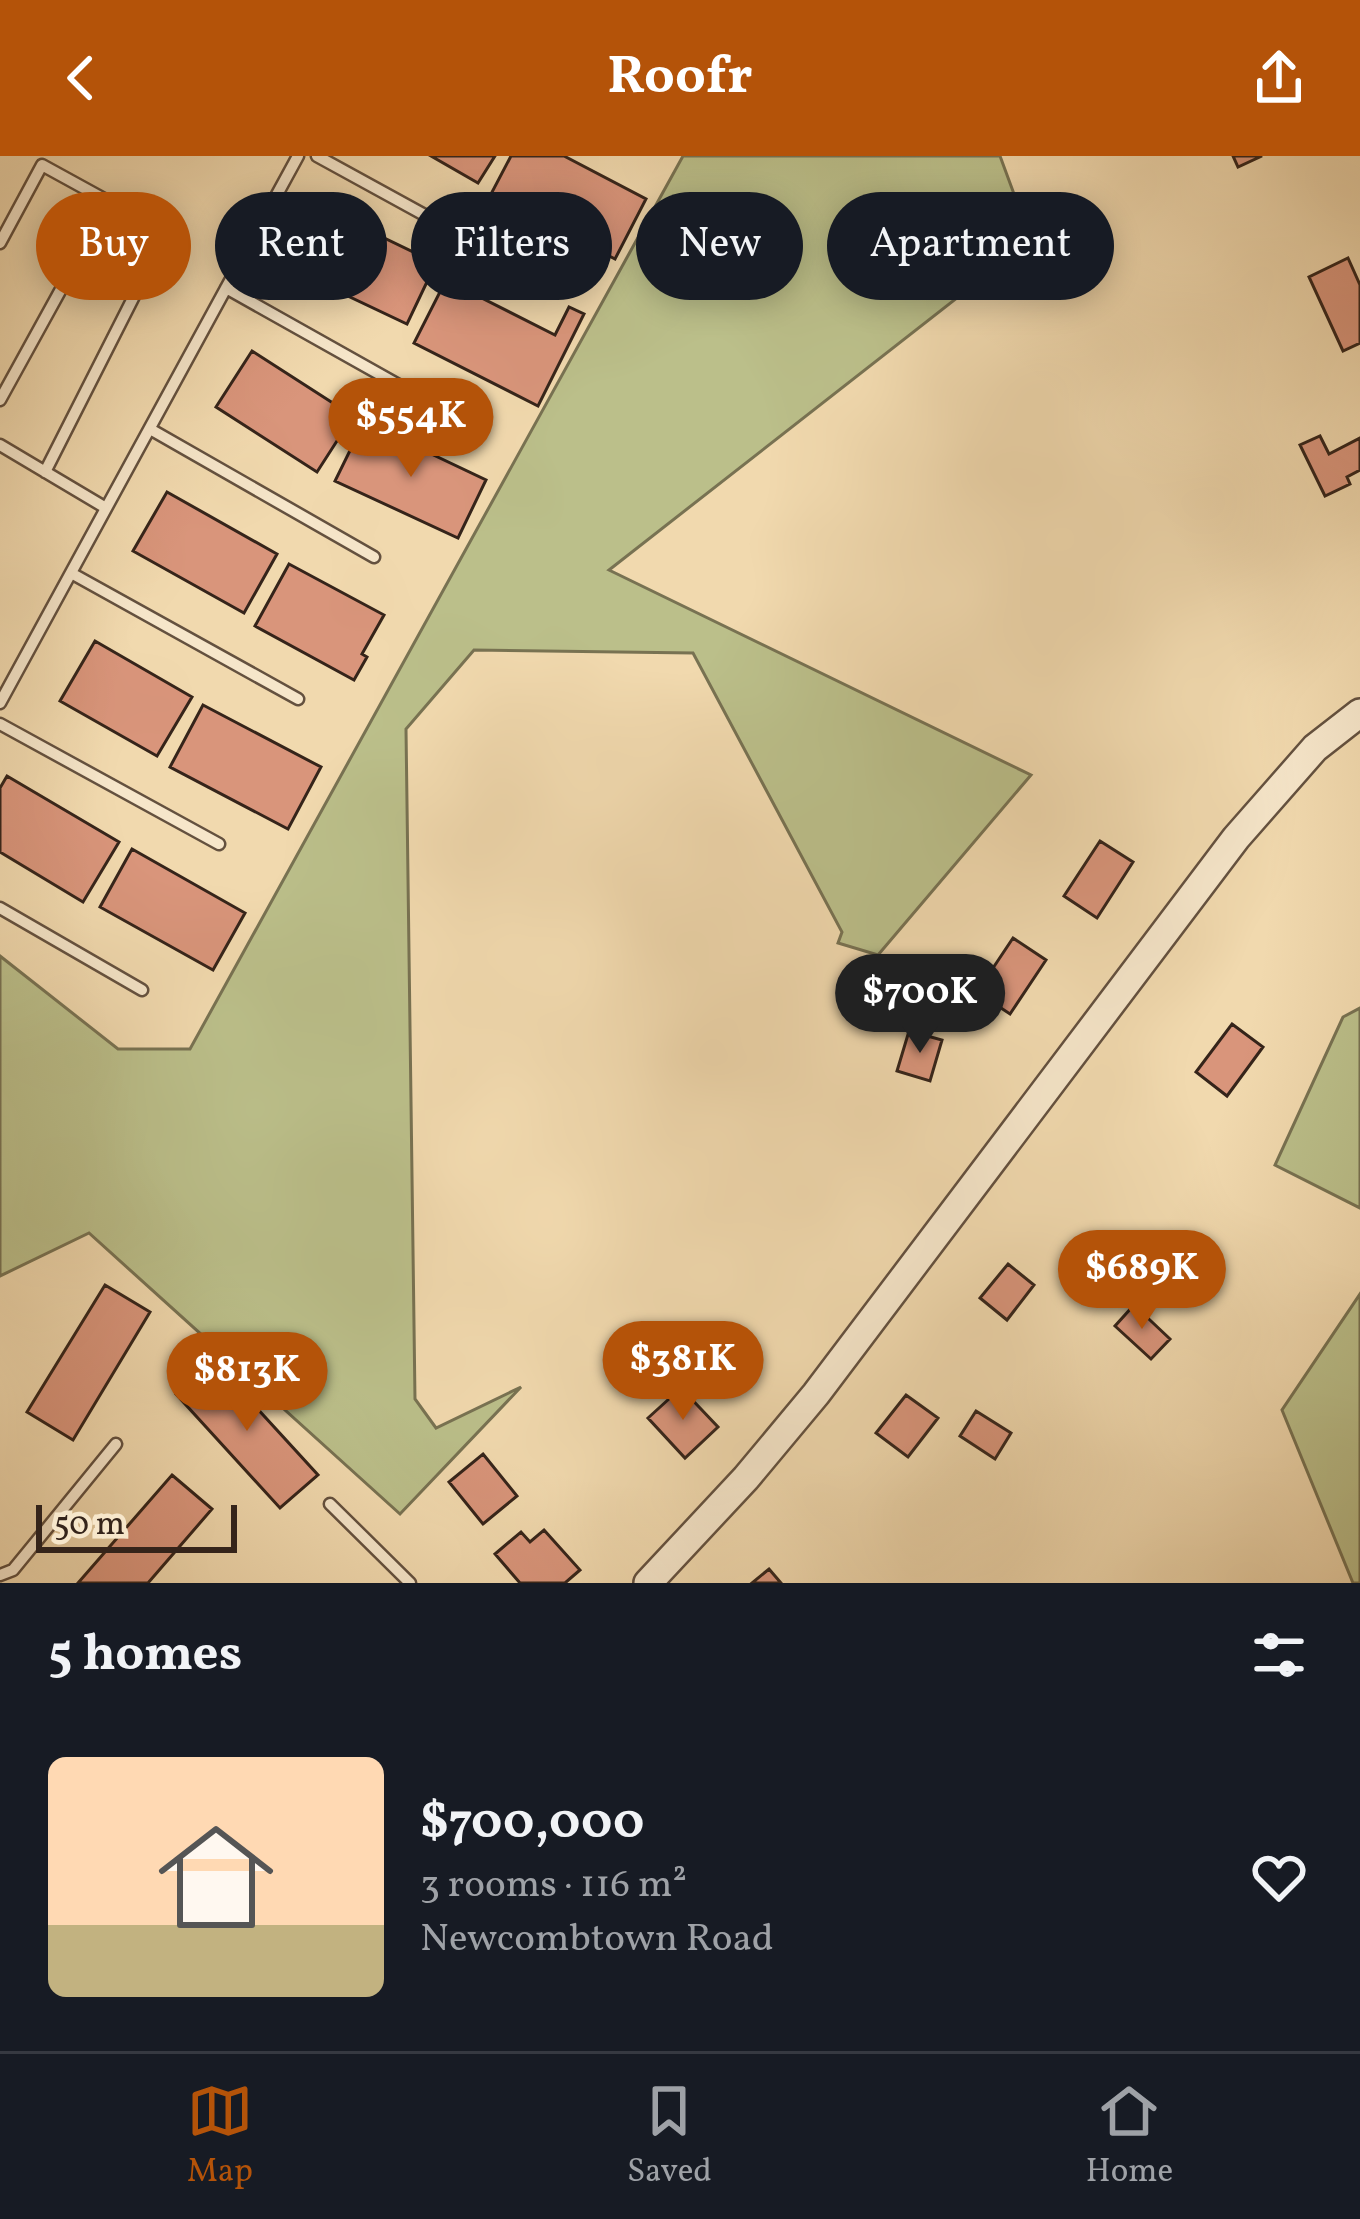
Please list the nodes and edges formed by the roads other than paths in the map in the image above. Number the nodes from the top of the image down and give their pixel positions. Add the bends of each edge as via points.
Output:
1 (298, 156) edge
2 (317, 156) edge
3 (91, 192) edge
4 (278, 192) edge
5 (411, 208) edge
6 (0, 243) edge
7 (55, 300) edge
8 (132, 300) edge
9 (219, 300) edge
10 (247, 300) edge
11 (0, 400) edge
12 (461, 420) dead end
13 (149, 429) junction
14 (0, 446) edge
15 (45, 472) junction
16 (106, 508) junction
17 (374, 557) dead end
18 (71, 573) junction
19 (298, 699) dead end
20 (0, 703) edge
21 (1360, 713) edge
22 (0, 724) edge
23 (219, 844) dead end
24 (0, 908) edge
25 (142, 990) dead end
26 (116, 1444) dead end
27 (330, 1504) dead end
28 (0, 1575) edge
29 (410, 1583) edge
30 (648, 1583) edge

1 - 4 lane
2 - 5 lane
3 - 6 lane via 42,165
7 - 11 lane
8 - 15 lane
9 - 13 lane
10 - 12 lane
13 - 16 lane
13 - 17 lane
14 - 15 lane
15 - 16 lane
16 - 18 lane
18 - 19 lane
18 - 20 lane
21 - 30 street via 1316,748 1237,838 816,1394
22 - 23 lane
24 - 25 lane
26 - 28 lane via 13,1570
27 - 29 lane

